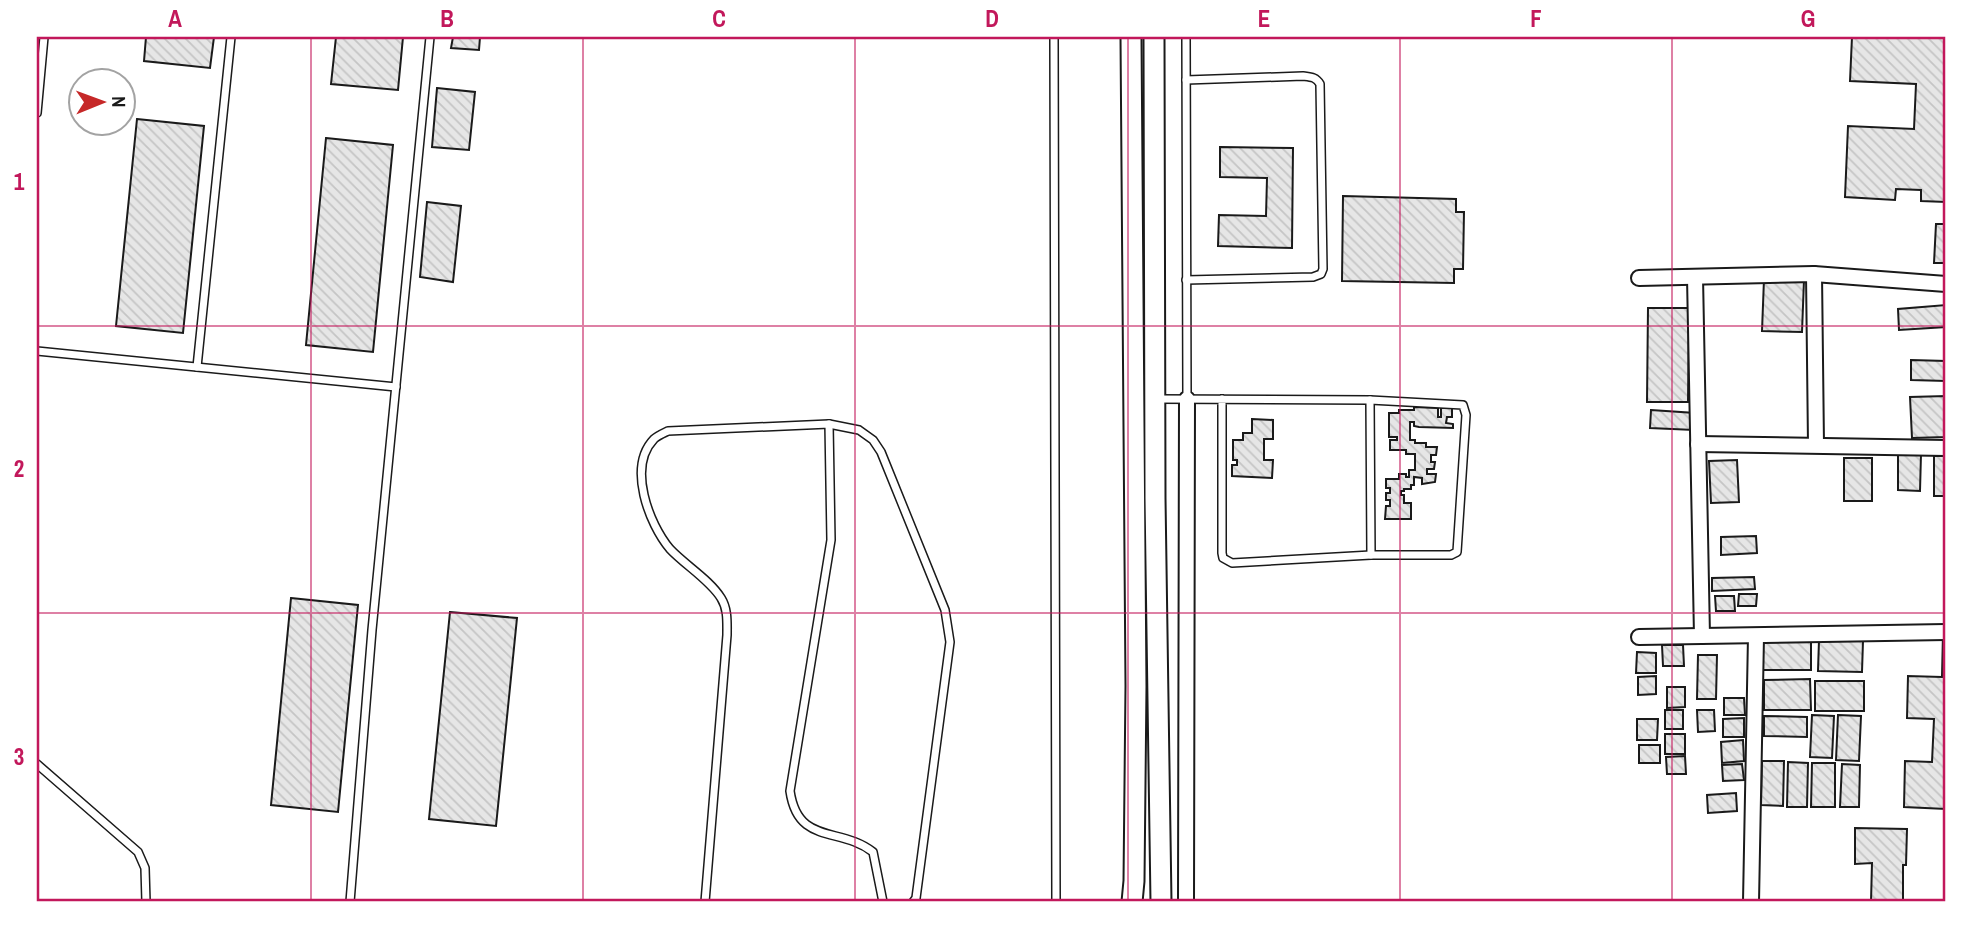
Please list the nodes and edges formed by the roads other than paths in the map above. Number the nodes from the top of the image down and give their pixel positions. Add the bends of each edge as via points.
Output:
1 (44, 37) edge
2 (230, 37) edge
3 (430, 37) edge
4 (1054, 37) edge
5 (1131, 37) edge
6 (1154, 37) edge
7 (1186, 37) edge
8 (1186, 79) junction
9 (37, 113) edge
10 (1814, 274) junction
11 (1695, 277) junction
12 (1639, 278) dead end
13 (1186, 280) junction
14 (1946, 284) edge
15 (37, 351) edge
16 (197, 367) junction
17 (396, 387) junction
18 (1155, 399) junction
19 (1187, 399) junction
20 (1222, 400) junction
21 (1370, 400) junction
22 (829, 424) junction
23 (1698, 444) junction
24 (1816, 445) junction
25 (1946, 447) edge
26 (1371, 555) junction
27 (1946, 632) edge
28 (1702, 636) junction
29 (1756, 636) junction
30 (1639, 637) dead end
31 (37, 764) edge
32 (916, 901) edge
33 (146, 902) edge
34 (350, 902) edge
35 (705, 902) edge
36 (883, 902) edge
37 (1056, 902) edge
38 (1132, 902) edge
39 (1161, 902) edge
40 (1186, 902) edge
41 (1751, 902) edge

1 - 9 lane
2 - 16 lane
3 - 17 lane
4 - 37 lane
5 - 38 main road via 1136,686
6 - 18 main road
7 - 8 lane
8 - 13 lane
8 - 13 lane via 1303,76 1320,84 1323,269 1314,276
10 - 11 street
10 - 14 street
10 - 24 street
11 - 12 street
11 - 23 street
13 - 19 lane
15 - 16 lane
16 - 17 lane
17 - 34 lane
18 - 19 lane
18 - 39 main road
19 - 20 lane
19 - 40 street
20 - 21 lane
20 - 26 lane via 1223,558 1232,563
21 - 26 lane
21 - 26 lane via 1459,403 1466,415 1457,552
22 - 32 lane via 859,430 881,452 945,610 950,642
22 - 35 lane via 668,431 654,439 646,454 643,494 652,520 669,548 721,597 727,611
22 - 36 lane via 831,540 790,791 793,809 803,824 863,844 873,852
23 - 24 street
23 - 28 street
24 - 25 street
27 - 29 street
28 - 29 street
28 - 30 street
29 - 41 street
31 - 33 lane via 138,852 145,868

